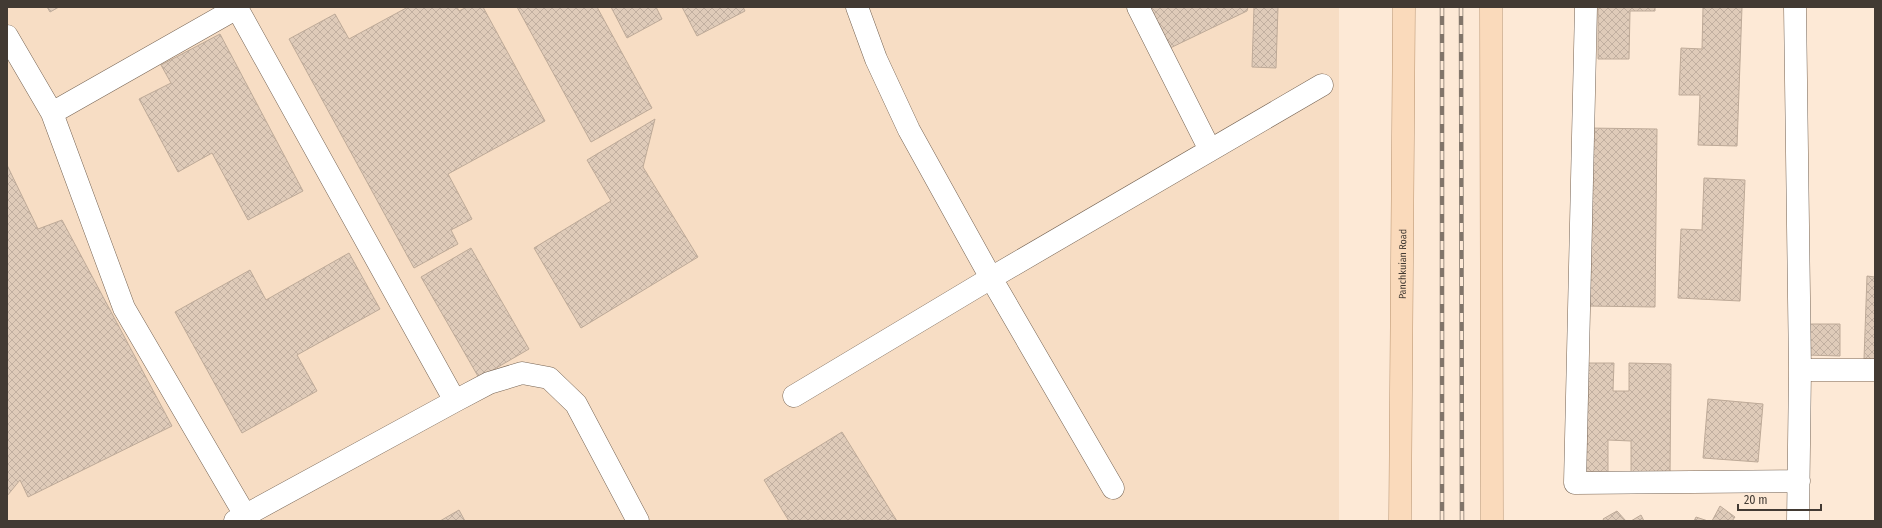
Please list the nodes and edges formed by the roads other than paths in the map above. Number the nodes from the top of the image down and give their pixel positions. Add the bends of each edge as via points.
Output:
1 (857, 7) edge
2 (1138, 7) edge
3 (1404, 7) edge
4 (1491, 7) edge
5 (1586, 7) edge
6 (1795, 7) edge
7 (238, 8) edge
8 (7, 36) edge
9 (1322, 85) dead end
10 (52, 113) junction
11 (1210, 150) junction
12 (991, 278) junction
13 (1800, 370) junction
14 (1875, 370) edge
15 (794, 396) dead end
16 (454, 401) junction
17 (1799, 481) junction
18 (1113, 488) dead end
19 (240, 518) edge
20 (638, 521) edge
21 (1400, 521) edge
22 (1492, 521) edge
23 (1798, 521) edge

1 - 12 street via 876,59 909,130
2 - 11 street
3 - 21 main road, Panchkuian Road
4 - 22 main road
5 - 17 street via 1575,483
6 - 13 street
7 - 10 street
7 - 16 street
8 - 10 street
9 - 11 street
10 - 19 street via 124,308
11 - 12 street
12 - 15 street
12 - 18 street
13 - 14 street
13 - 17 street
16 - 19 street
16 - 20 street via 489,383 522,373 549,378 576,404
17 - 23 street

